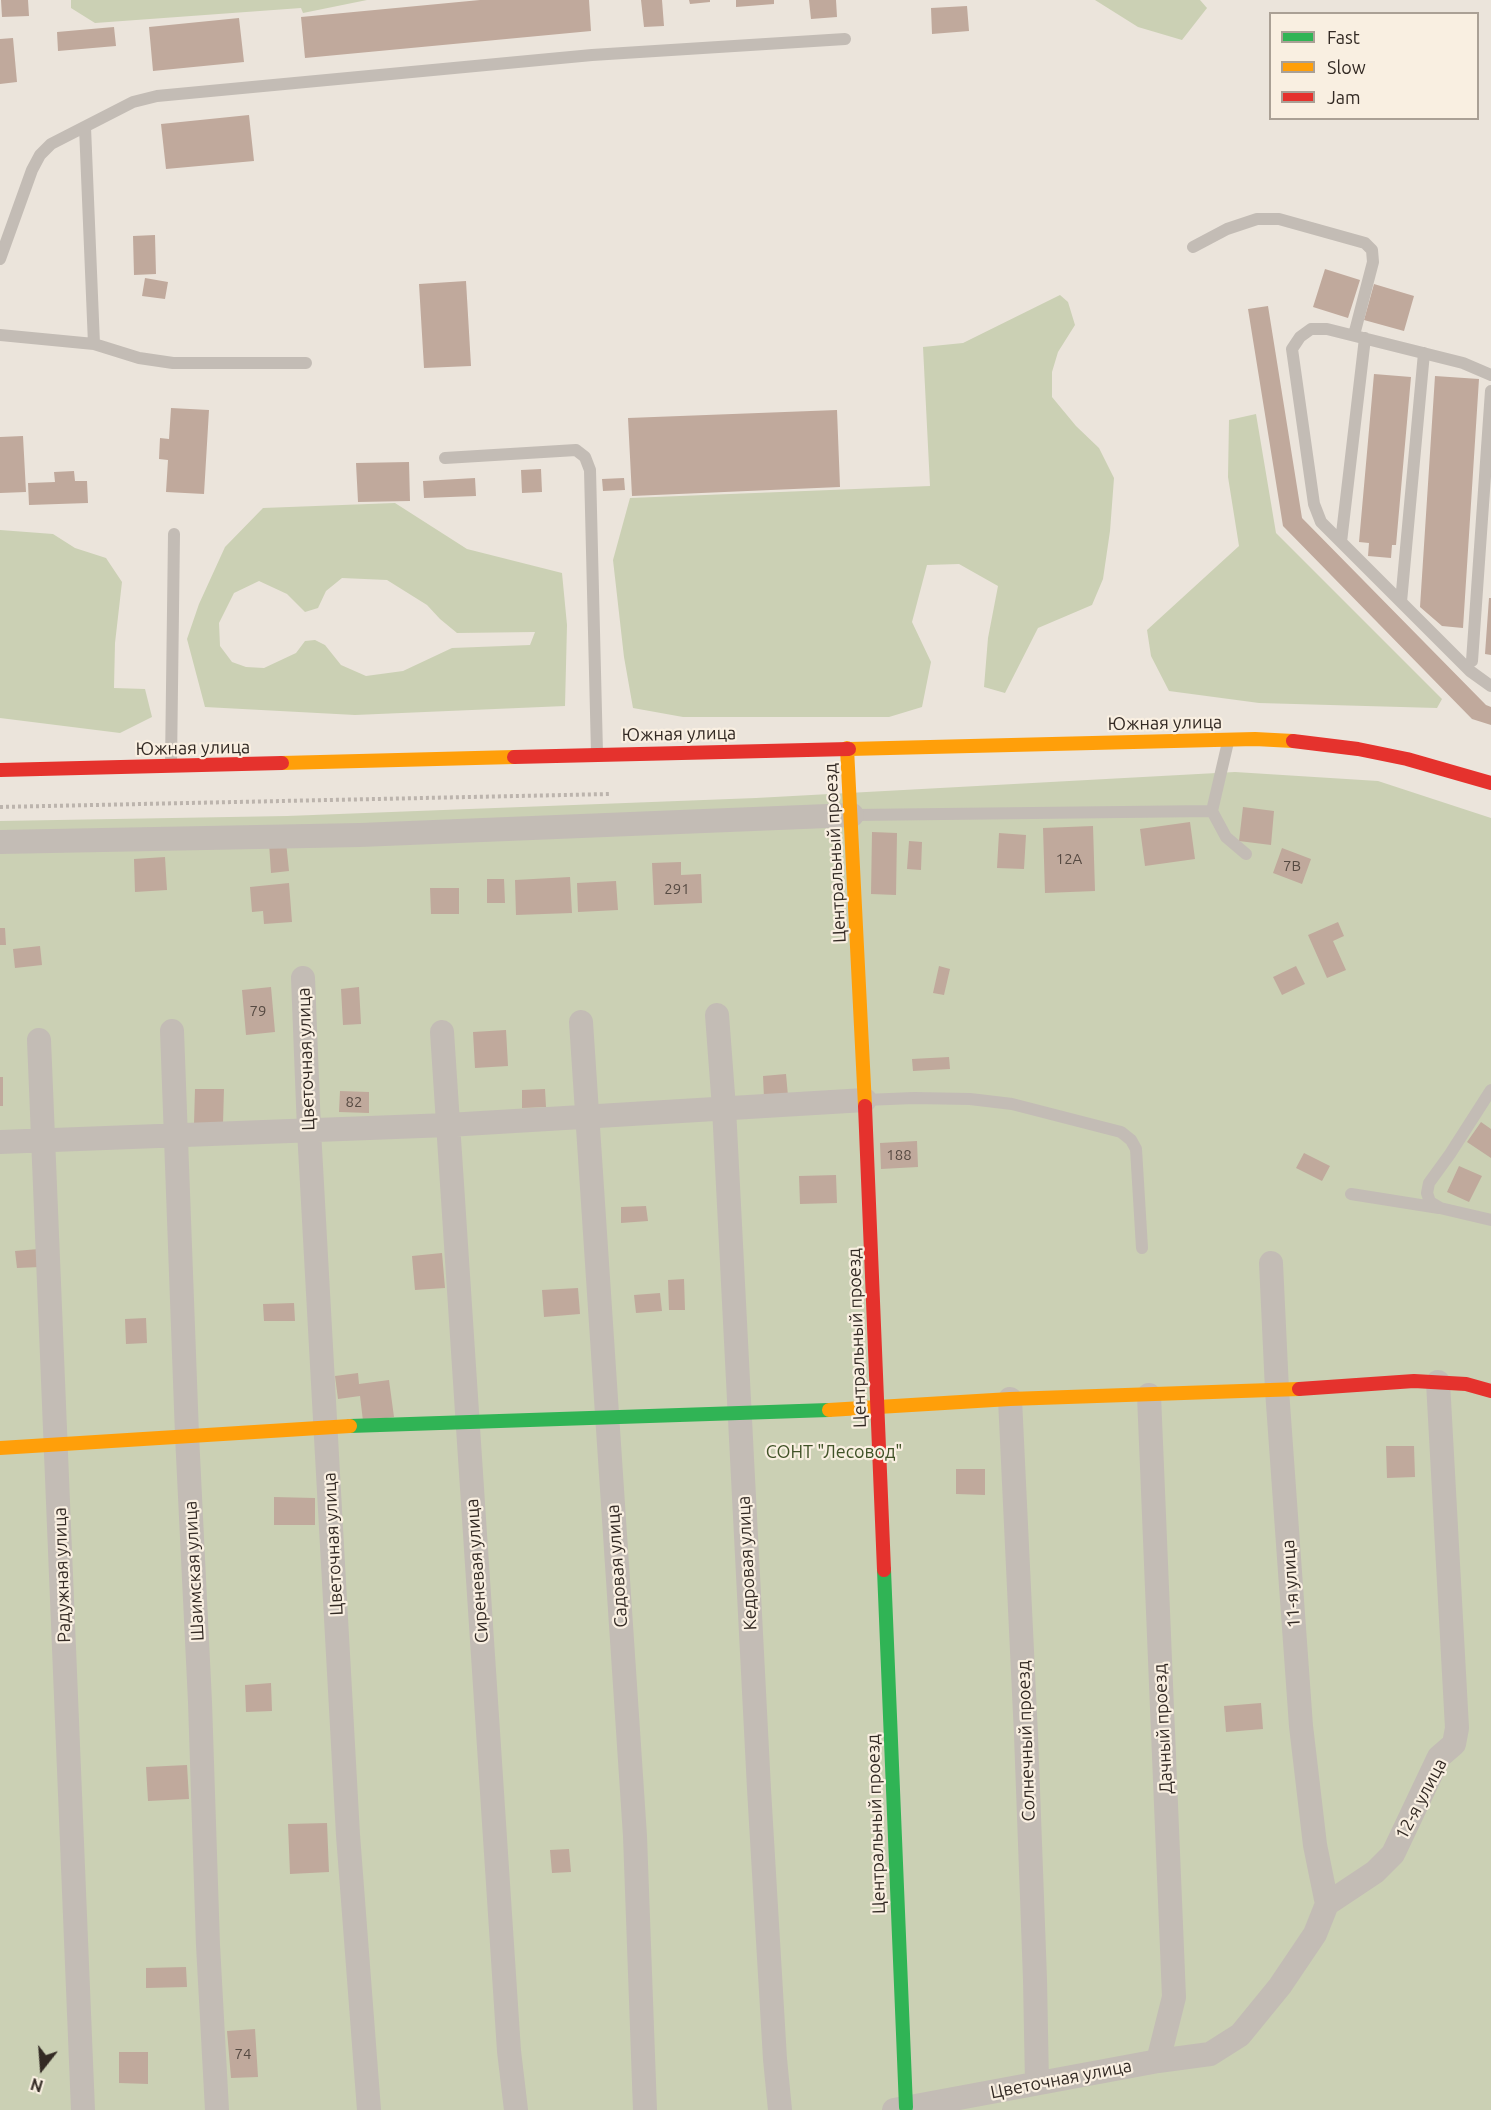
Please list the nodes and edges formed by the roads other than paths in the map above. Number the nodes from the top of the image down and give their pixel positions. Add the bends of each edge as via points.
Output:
1 (845, 39) dead end
2 (85, 126) junction
3 (1193, 247) dead end
4 (0, 259) edge
5 (0, 335) edge
6 (1359, 337) junction
7 (94, 344) junction
8 (1424, 353) junction
9 (306, 363) dead end
10 (1491, 375) edge
11 (1491, 391) edge
12 (445, 458) dead end
13 (174, 534) dead end
14 (1341, 542) junction
15 (1401, 602) junction
16 (1472, 661) dead end
17 (1491, 686) edge
18 (1228, 740) junction
19 (848, 748) junction
20 (597, 754) junction
21 (171, 766) junction
22 (0, 770) edge
23 (1491, 783) edge
24 (1212, 811) junction
25 (852, 814) junction
26 (0, 842) edge
27 (1246, 854) dead end
28 (303, 978) dead end
29 (717, 1015) dead end
30 (581, 1022) dead end
31 (172, 1031) dead end
32 (442, 1032) dead end
33 (39, 1040) dead end
34 (1491, 1090) edge
35 (866, 1100) junction
36 (724, 1108) junction
37 (586, 1118) junction
38 (448, 1125) junction
39 (309, 1130) junction
40 (176, 1135) junction
41 (43, 1140) junction
42 (0, 1142) edge
43 (1352, 1194) dead end
44 (1440, 1208) junction
45 (1491, 1220) edge
46 (1142, 1248) dead end
47 (1271, 1263) dead end
48 (1437, 1382) junction
49 (1277, 1390) junction
50 (1491, 1391) edge
51 (1149, 1395) junction
52 (1010, 1399) junction
53 (878, 1407) junction
54 (739, 1412) junction
55 (607, 1417) junction
56 (467, 1422) junction
57 (327, 1427) junction
58 (187, 1436) junction
59 (57, 1444) junction
60 (0, 1448) edge
61 (1327, 1904) junction
62 (1158, 2061) junction
63 (1037, 2084) junction
64 (900, 2109) edge
65 (83, 2110) edge
66 (217, 2110) edge
67 (369, 2110) edge
68 (516, 2110) edge
69 (645, 2110) edge
70 (780, 2110) edge

1 - 2 lane via 592,55 157,96 133,102
2 - 4 lane via 51,144 40,155
2 - 7 lane
3 - 6 lane via 1257,219 1279,219 1365,243 1372,250 1372,262
5 - 7 lane
6 - 8 lane
6 - 14 lane
6 - 14 lane via 1327,328 1311,329 1292,350 1314,504 1321,522
7 - 9 lane via 139,358 173,363
8 - 10 lane
8 - 15 lane
11 - 16 lane
12 - 20 lane via 576,450 585,457 590,470
13 - 21 lane
14 - 15 lane
15 - 17 lane via 1470,671
18 - 19 street, Южная улица
18 - 23 street, Южная улица via 1307,742 1358,749
18 - 24 lane
19 - 20 street, Южная улица
19 - 25 street, Центральный проезд
20 - 21 street, Южная улица
21 - 22 street, Южная улица
24 - 25 lane
24 - 27 lane via 1226,837
25 - 26 street via 360,834
25 - 35 street, Центральный проезд
28 - 39 street, Цветочная улица
29 - 36 street, Кедровая улица
30 - 37 street, Садовая улица
31 - 40 street, Шаимская улица
32 - 38 street, Сиреневая улица
33 - 41 street, Радужная улица
34 - 44 lane via 1429,1183 1430,1202
35 - 36 street
35 - 46 lane via 970,1099 1012,1104 1121,1132 1136,1149
35 - 53 street, Центральный проезд
36 - 37 street
36 - 54 street, Кедровая улица
37 - 38 street
37 - 55 street, Садовая улица
38 - 39 street
38 - 56 street, Сиреневая улица
39 - 40 street
39 - 57 street, Цветочная улица
40 - 41 street
40 - 58 street, Шаимская улица
41 - 42 street
41 - 59 street, Радужная улица
43 - 44 lane
44 - 45 lane
47 - 49 street, 11-я улица
48 - 49 street
48 - 50 street
48 - 61 street, 12-я улица via 1457,1728 1454,1744 1439,1757 1393,1854 1375,1872
49 - 51 street
49 - 61 street, 11-я улица via 1301,1726
51 - 52 street
51 - 62 street, Дачный проезд via 1174,1997
52 - 53 street
52 - 63 street, Солнечный проезд
53 - 54 street
53 - 64 street, Центральный проезд
54 - 55 street
54 - 70 street, Кедровая улица
55 - 56 street
55 - 69 street, Садовая улица via 635,1836
56 - 57 street
56 - 68 street, Сиреневая улица
57 - 58 street
57 - 67 street, Цветочная улица via 348,1835
58 - 59 street
58 - 66 street, Шаимская улица
59 - 60 street
59 - 65 street, Радужная улица
61 - 62 street via 1315,1934 1240,2035 1210,2054
62 - 63 street, Цветочная улица
63 - 64 street, Цветочная улица

